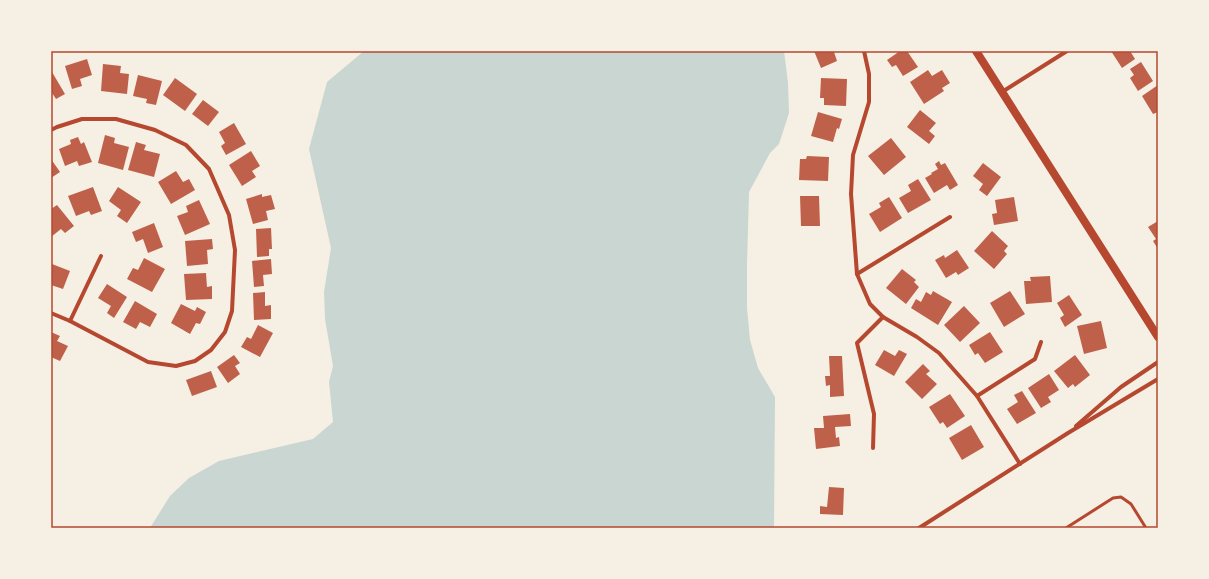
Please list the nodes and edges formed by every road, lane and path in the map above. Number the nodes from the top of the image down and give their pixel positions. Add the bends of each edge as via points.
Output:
1 (864, 51) edge
2 (976, 51) edge
3 (1067, 51) edge
4 (1002, 92) junction
5 (51, 130) edge
6 (950, 217) dead end
7 (101, 256) dead end
8 (857, 274) junction
9 (51, 313) edge
10 (883, 317) junction
11 (70, 321) junction
12 (1158, 337) edge
13 (1041, 342) dead end
14 (1158, 362) edge
15 (1158, 379) edge
16 (977, 396) junction
17 (1068, 432) junction
18 (872, 448) dead end
19 (1020, 464) junction
20 (919, 528) edge
21 (1066, 528) edge
22 (1146, 528) edge

1 - 8 street via 869,74 869,102 853,155 851,194
2 - 4 main road
3 - 4 street
4 - 12 main road
5 - 11 street via 82,119 116,119 155,130 186,145 209,169 229,215 235,250 232,311 225,332 211,350 195,361 176,366 148,362
6 - 8 street
7 - 11 street
8 - 10 street via 870,304
9 - 11 street
10 - 16 street via 939,353
10 - 18 street via 857,343 874,414
13 - 16 street via 1035,359
14 - 17 street via 1121,387
15 - 17 street
16 - 19 street
17 - 19 street
19 - 20 street
21 - 22 lane via 1113,498 1121,497 1131,504

